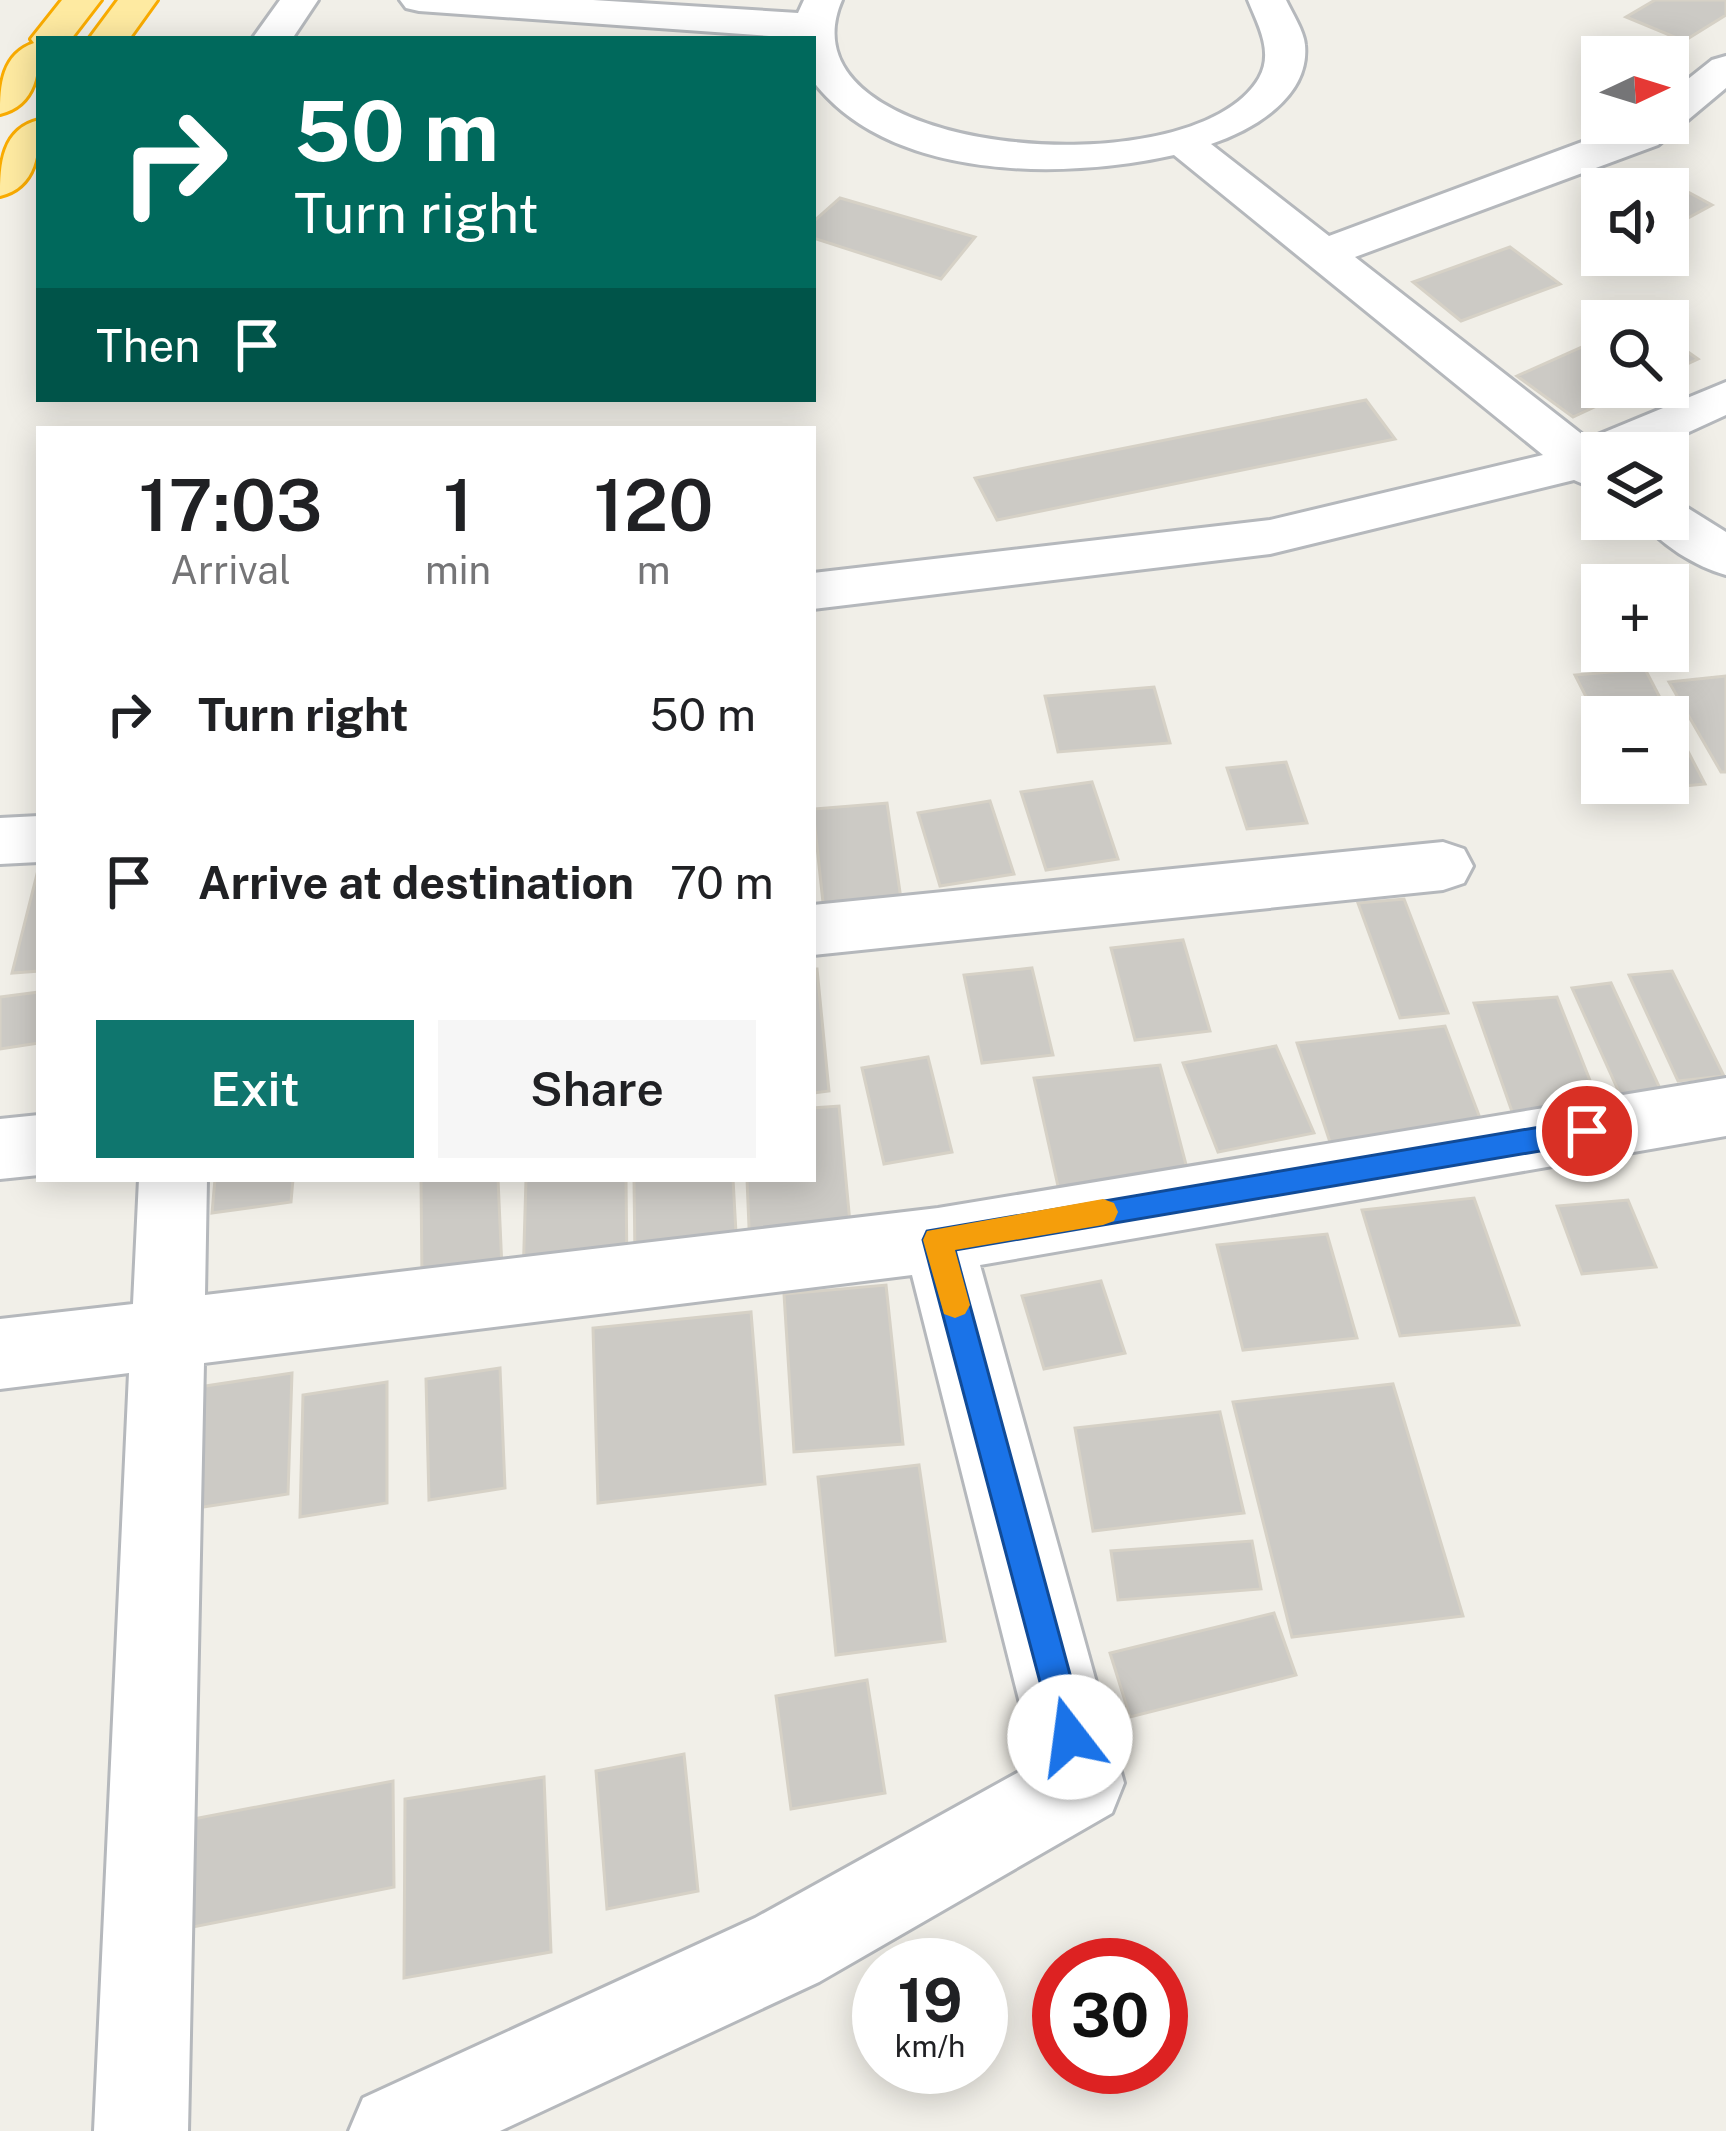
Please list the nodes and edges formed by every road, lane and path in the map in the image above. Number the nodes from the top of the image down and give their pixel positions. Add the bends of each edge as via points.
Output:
1 (82, 0) edge
2 (138, 0) edge
3 (299, 0) edge
4 (419, 0) edge
5 (1267, 0) edge
6 (818, 13) edge
7 (53, 36) edge
8 (111, 36) edge
9 (274, 36) edge
10 (36, 58) edge
11 (1726, 68) edge
12 (1689, 99) edge
13 (0, 102) edge
14 (36, 136) edge
15 (1183, 142) junction
16 (1621, 144) edge
17 (0, 184) edge
18 (1322, 254) junction
19 (1726, 397) edge
20 (1660, 432) edge
21 (1581, 461) edge
22 (1581, 471) edge
23 (1689, 532) edge
24 (1726, 556) edge
25 (816, 591) edge
26 (36, 839) edge
27 (0, 842) edge
28 (1443, 866) dead end
29 (816, 930) edge
30 (1726, 1107) edge
31 (36, 1145) edge
32 (0, 1149) edge
33 (173, 1182) edge
34 (938, 1240) junction
35 (168, 1334) junction
36 (0, 1354) edge
37 (141, 2131) edge
38 (397, 2131) edge

1 - 7 highway
2 - 8 highway
3 - 9 street
4 - 6 street
5 - 15 street via 1285,34 1273,87 1238,118
6 - 15 street via 820,62 850,97 929,138 1038,158 1114,156
10 - 13 highway
11 - 12 street
14 - 17 highway
15 - 18 street
16 - 18 street
18 - 21 street
19 - 20 street
22 - 25 street via 1270,537
23 - 24 street
26 - 27 street
28 - 29 street
30 - 34 street
31 - 32 street
33 - 35 street
34 - 35 street
34 - 38 street via 1082,1783 788,1951
35 - 36 street
35 - 37 street

